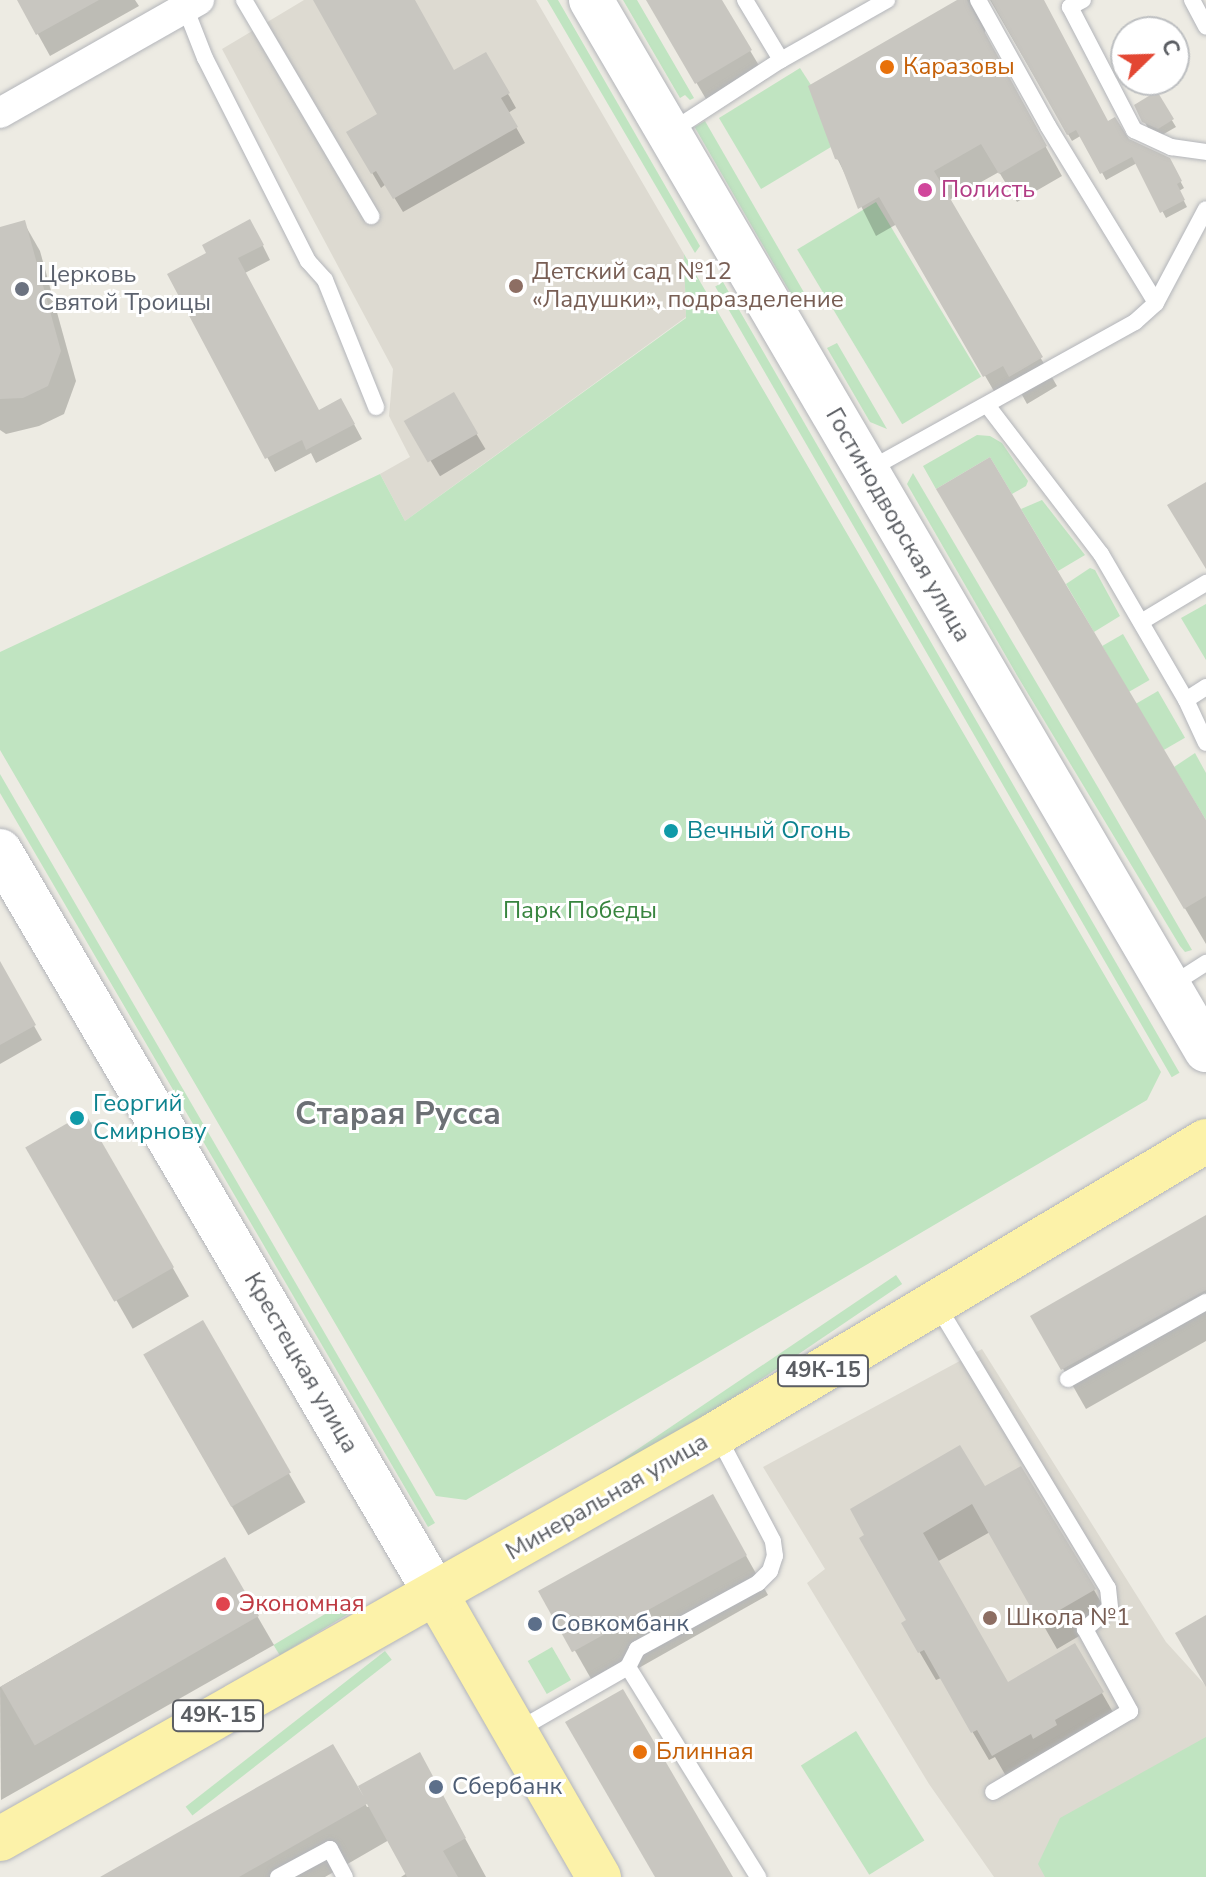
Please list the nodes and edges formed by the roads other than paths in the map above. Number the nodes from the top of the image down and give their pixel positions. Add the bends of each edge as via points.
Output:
1 (244, 0) edge
2 (591, 0) edge
3 (745, 0) edge
4 (887, 0) edge
5 (978, 0) edge
6 (1083, 0) edge
7 (1192, 0) edge
8 (189, 3) edge
9 (1206, 26) edge
10 (781, 60) junction
11 (0, 113) edge
12 (668, 133) junction
13 (1206, 152) edge
14 (1206, 209) edge
15 (371, 216) dead end
16 (1156, 303) junction
17 (987, 405) junction
18 (376, 407) dead end
19 (866, 471) junction
20 (1206, 583) edge
21 (1141, 622) junction
22 (1206, 687) edge
23 (1186, 700) junction
24 (1206, 743) edge
25 (0, 851) edge
26 (1206, 963) edge
27 (1168, 987) junction
28 (1206, 1050) edge
29 (1206, 1141) edge
30 (1206, 1302) edge
31 (937, 1305) junction
32 (1068, 1379) dead end
33 (716, 1434) junction
34 (436, 1594) junction
35 (628, 1667) junction
36 (516, 1732) junction
37 (993, 1792) dead end
38 (0, 1839) edge
39 (278, 1877) edge
40 (345, 1877) edge
41 (599, 1877) edge
42 (758, 1877) edge

1 - 15 lane
2 - 12 street, Гостинодворская улица
3 - 10 lane
4 - 10 lane
5 - 16 lane
6 - 13 lane via 1070,7 1134,130 1171,147
7 - 9 lane
8 - 11 street
8 - 18 lane via 205,58 308,261 325,280
10 - 12 lane
12 - 19 street, Гостинодворская улица
14 - 16 lane
16 - 17 lane via 1135,322
17 - 19 lane
17 - 21 lane via 1096,547
19 - 27 street, Гостинодворская улица
20 - 21 lane
21 - 23 lane
22 - 23 lane
23 - 24 lane
25 - 34 street, Крестецкая улица
26 - 27 lane
27 - 28 street, Гостинодворская улица
29 - 31 main road, Минеральная улица / 49К-15
30 - 32 lane
31 - 33 main road, Минеральная улица / 49К-15
31 - 37 lane via 1108,1588 1110,1608 1085,1629 1130,1711
33 - 34 main road, Минеральная улица / 49К-15
33 - 35 lane via 773,1541 770,1571 758,1583 637,1649
34 - 36 main road, Крестецкая улица
34 - 38 main road, Минеральная улица / 49К-15
35 - 36 lane
35 - 42 lane
36 - 41 main road, Крестецкая улица
39 - 40 lane via 330,1849

